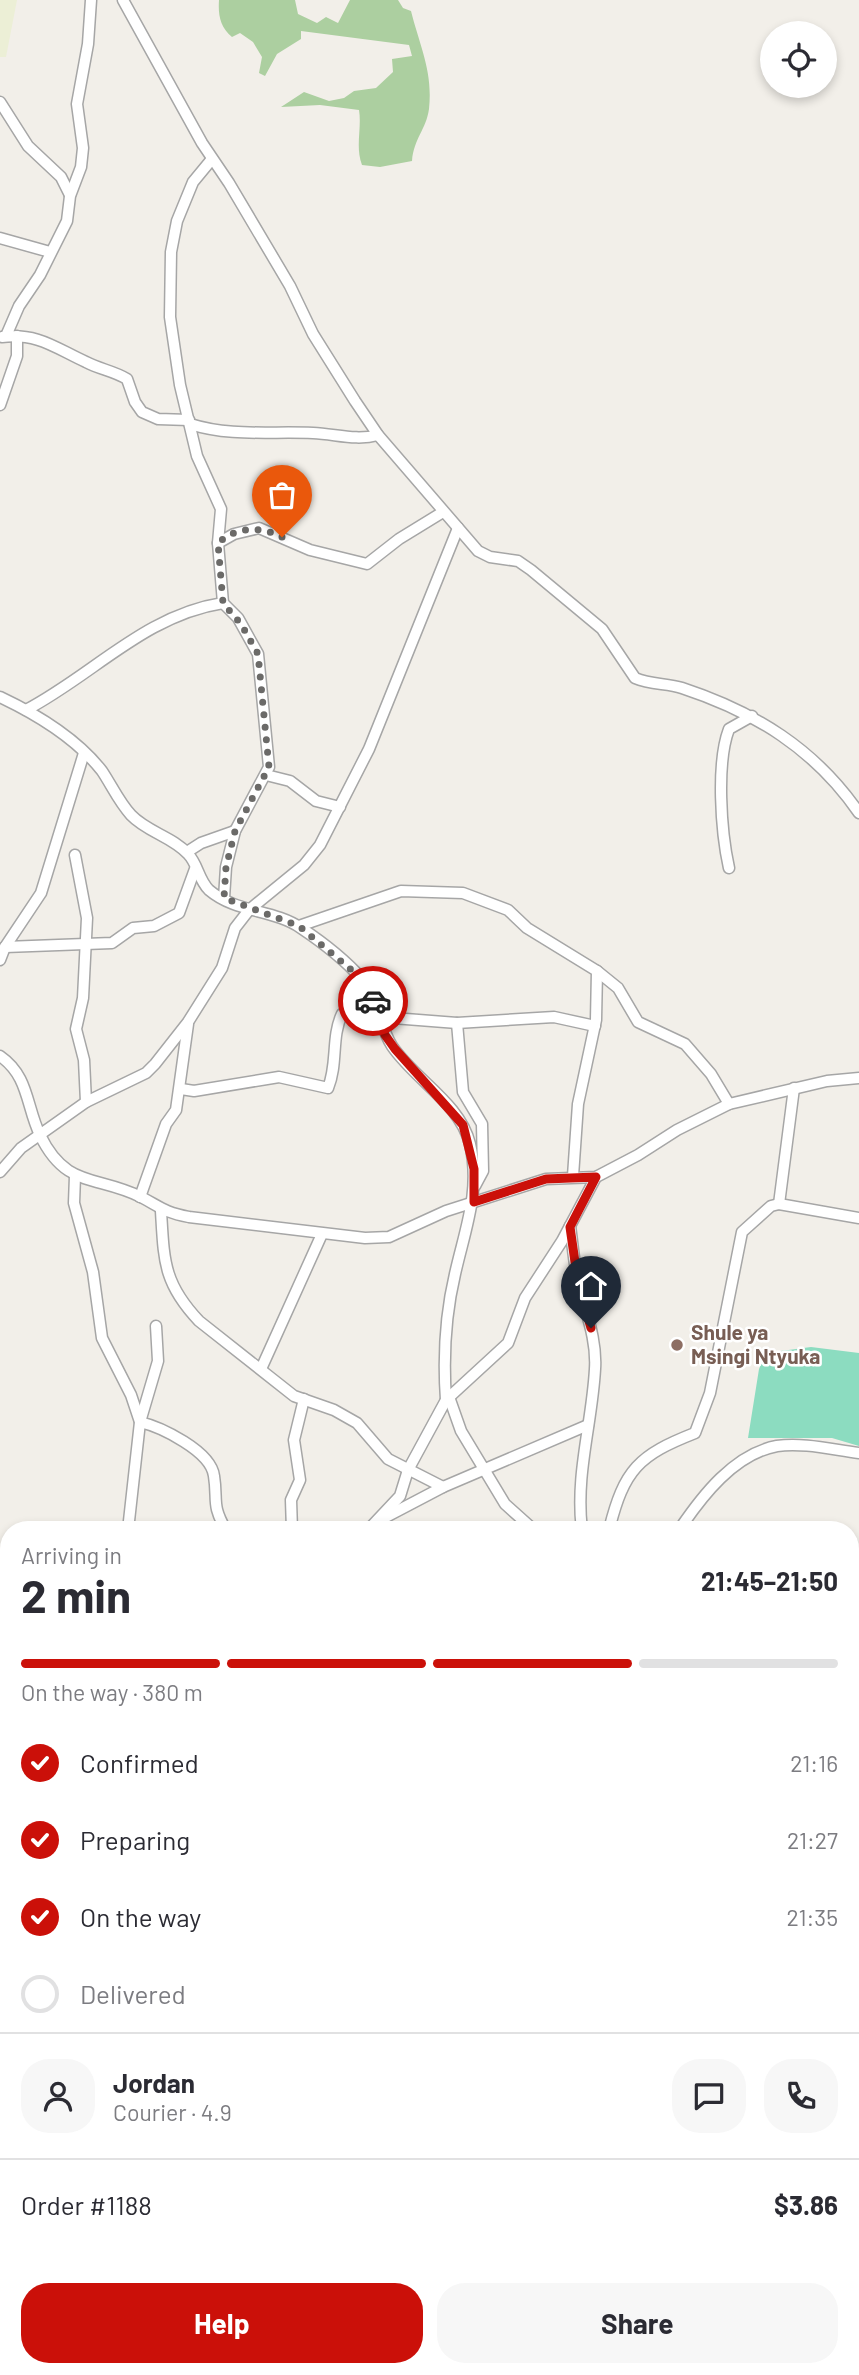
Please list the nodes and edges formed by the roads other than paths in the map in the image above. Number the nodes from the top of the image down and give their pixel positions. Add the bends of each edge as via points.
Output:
1 (91, 0) edge
2 (123, 0) edge
3 (0, 102) edge
4 (212, 159) junction
5 (70, 196) junction
6 (0, 238) edge
7 (50, 252) junction
8 (3, 336) edge
9 (18, 337) junction
10 (0, 405) edge
11 (189, 422) junction
12 (378, 435) junction
13 (443, 512) junction
14 (458, 528) junction
15 (218, 543) junction
16 (223, 603) junction
17 (0, 697) edge
18 (26, 710) junction
19 (752, 716) junction
20 (84, 753) junction
21 (266, 775) junction
22 (340, 807) junction
23 (859, 813) edge
24 (235, 831) junction
25 (187, 852) junction
26 (75, 855) dead end
27 (729, 868) dead end
28 (195, 869) junction
29 (224, 898) junction
30 (249, 910) junction
31 (299, 926) junction
32 (83, 945) junction
33 (5, 947) junction
34 (0, 960) edge
35 (597, 971) junction
36 (377, 1016) junction
37 (188, 1022) junction
38 (457, 1023) junction
39 (595, 1026) junction
40 (1, 1053) edge
41 (859, 1078) edge
42 (794, 1088) junction
43 (181, 1089) junction
44 (86, 1102) junction
45 (729, 1104) junction
46 (40, 1135) junction
47 (0, 1172) edge
48 (75, 1176) junction
49 (573, 1176) junction
50 (596, 1177) junction
51 (475, 1186) junction
52 (140, 1197) junction
53 (474, 1202) junction
54 (779, 1203) junction
55 (161, 1211) junction
56 (859, 1218) edge
57 (570, 1227) junction
58 (322, 1234) junction
59 (156, 1326) dead end
60 (261, 1369) junction
61 (448, 1398) junction
62 (304, 1399) junction
63 (139, 1422) junction
64 (588, 1425) junction
65 (859, 1453) edge
66 (484, 1469) junction
67 (408, 1470) junction
68 (443, 1487) junction
69 (129, 1521) edge
70 (222, 1521) edge
71 (292, 1521) edge
72 (377, 1521) edge
73 (382, 1521) edge
74 (524, 1521) edge
75 (581, 1521) edge
76 (611, 1521) edge
77 (685, 1521) edge

1 - 5 street via 77,104 83,154
2 - 4 street
3 - 5 street via 28,146 61,177
4 - 11 street via 188,191 171,252 171,329
4 - 12 street via 290,286 313,334
5 - 7 street via 68,217
6 - 7 street
7 - 8 street
8 - 9 street
9 - 10 street via 17,356
9 - 11 street via 63,348 124,377 138,408 148,415
11 - 12 street via 217,433
11 - 15 street via 197,456 221,509
12 - 13 street
13 - 14 street
13 - 15 street via 367,564 310,550 259,528
14 - 19 street via 483,555 521,563 601,629 635,678 680,687
14 - 22 street via 395,688
15 - 16 street
16 - 18 street via 143,631 57,694
16 - 21 street via 258,654 268,751
17 - 18 street
18 - 20 street
19 - 23 street via 824,771
19 - 27 street via 729,729 725,745 722,822
20 - 25 street via 131,815
20 - 33 street via 41,893
21 - 22 street via 290,781 316,801
21 - 24 street
22 - 30 street via 304,864
24 - 25 street
24 - 29 street
25 - 28 street
26 - 32 street via 87,918
28 - 29 street via 210,890
28 - 32 street via 177,914 153,926 133,928 115,942
29 - 30 street
30 - 31 street
30 - 37 street via 236,928 222,968
31 - 35 street via 394,892 463,893 508,910 527,928
31 - 36 street via 361,978
32 - 33 street
32 - 44 street via 83,998 76,1029 84,1060
33 - 34 street
35 - 39 street
35 - 45 street via 618,988 638,1022 685,1044
36 - 38 street
36 - 43 street via 342,1014 335,1028 328,1088 279,1077 194,1091
36 - 51 street via 409,1068 463,1125
37 - 43 street
37 - 44 street via 146,1073
38 - 39 street via 554,1017
38 - 51 street via 463,1092 482,1124 483,1171
39 - 49 street via 578,1104
40 - 46 street via 26,1087
41 - 42 street
42 - 45 street
42 - 54 street
43 - 52 street
44 - 46 street
45 - 50 street
46 - 47 street
46 - 48 street via 57,1161
48 - 52 street
48 - 63 street via 74,1203 93,1272 102,1338 131,1395
49 - 50 street
49 - 53 street via 546,1179
50 - 57 street
51 - 53 street
52 - 55 street
53 - 58 street via 389,1237
53 - 61 street via 454,1275 445,1332
54 - 56 street
54 - 76 street via 742,1232 710,1394 695,1433 639,1461
55 - 58 street
55 - 60 street via 165,1269 189,1311
57 - 61 street via 525,1298 508,1343
57 - 64 street via 594,1351
58 - 60 street
59 - 63 street via 158,1361
60 - 62 street
61 - 66 street
61 - 67 street
62 - 67 street via 357,1423 388,1459
62 - 71 street via 294,1440 300,1480 291,1500
63 - 69 street
63 - 70 street via 174,1435 213,1470 214,1503
64 - 66 street
64 - 75 street via 579,1493
65 - 77 street via 796,1446 766,1450 726,1474
66 - 68 street
66 - 74 street via 505,1504
67 - 68 street
67 - 72 street via 400,1496
68 - 73 street

